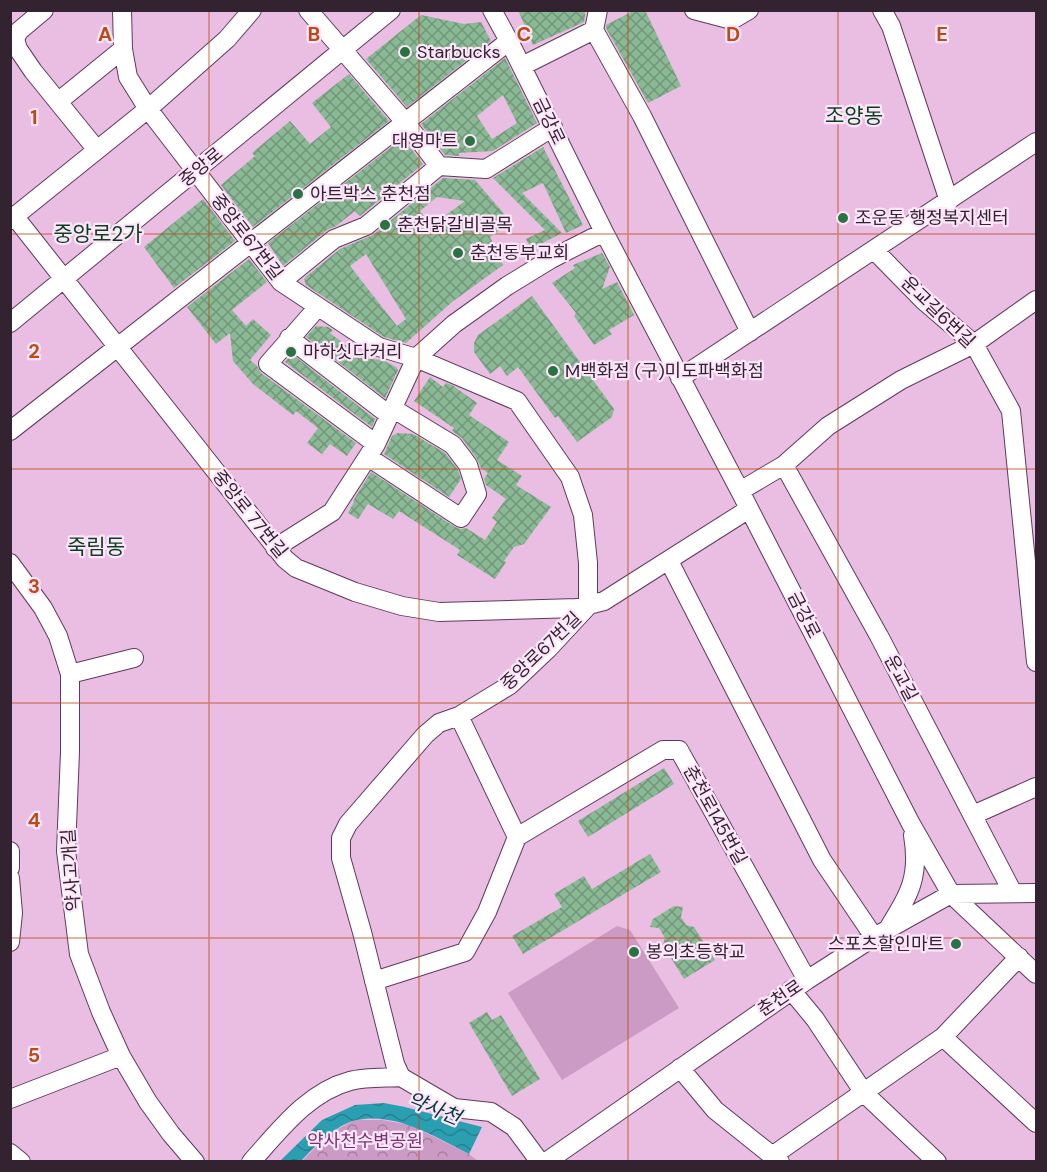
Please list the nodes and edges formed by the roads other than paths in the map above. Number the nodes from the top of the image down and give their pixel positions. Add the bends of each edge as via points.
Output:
1 (44, 10) edge
2 (122, 10) edge
3 (252, 10) edge
4 (308, 10) edge
5 (391, 10) edge
6 (492, 10) edge
7 (598, 10) edge
8 (694, 10) edge
9 (749, 10) edge
10 (882, 10) edge
11 (594, 30) junction
12 (509, 41) junction
13 (123, 49) junction
14 (343, 50) junction
15 (522, 66) junction
16 (58, 101) junction
17 (148, 109) junction
18 (406, 123) junction
19 (553, 127) junction
20 (1036, 142) edge
21 (97, 150) junction
22 (439, 166) junction
23 (195, 172) junction
24 (949, 201) junction
25 (13, 218) edge
26 (604, 232) junction
27 (252, 242) junction
28 (875, 250) junction
29 (65, 279) junction
30 (281, 282) junction
31 (1036, 300) edge
32 (318, 308) junction
33 (10, 323) edge
34 (750, 332) junction
35 (289, 338) junction
36 (974, 344) junction
37 (118, 347) junction
38 (416, 358) junction
39 (681, 378) junction
40 (391, 412) junction
41 (10, 431) edge
42 (372, 451) junction
43 (784, 465) junction
44 (740, 491) junction
45 (749, 509) junction
46 (275, 548) junction
47 (669, 561) junction
48 (10, 563) edge
49 (588, 606) junction
50 (134, 658) dead end
51 (1036, 662) edge
52 (70, 675) junction
53 (459, 716) junction
54 (1036, 787) edge
55 (973, 815) junction
56 (911, 824) junction
57 (518, 837) junction
58 (10, 851) edge
59 (10, 868) edge
60 (10, 878) edge
61 (1013, 893) junction
62 (1036, 893) edge
63 (951, 894) junction
64 (881, 933) junction
65 (10, 942) edge
66 (1019, 957) junction
67 (1036, 974) edge
68 (807, 980) junction
69 (375, 981) junction
70 (791, 990) junction
71 (944, 1037) junction
72 (121, 1056) junction
73 (680, 1068) junction
74 (400, 1077) junction
75 (864, 1093) junction
76 (10, 1099) edge
77 (1036, 1123) edge
78 (10, 1153) edge
79 (776, 1159) edge
80 (21, 1161) edge
81 (195, 1161) edge
82 (251, 1161) edge
83 (540, 1161) edge
84 (546, 1161) edge
85 (937, 1161) edge

1 - 16 street via 15,39 33,71
2 - 13 street, 중앙로67번길
3 - 17 street via 228,39
4 - 14 street
5 - 14 street, 중앙로
6 - 12 street, 금강로
7 - 11 street
8 - 9 street via 732,20
10 - 24 street via 891,26
11 - 15 street
11 - 34 street via 642,116
12 - 15 street, 금강로
12 - 18 street
13 - 16 street
13 - 17 street, 중앙로67번길 via 128,77
14 - 18 street
14 - 23 street, 중앙로
15 - 19 street, 금강로
16 - 21 street
17 - 21 street
17 - 23 street, 중앙로67번길
18 - 22 street
18 - 27 street
19 - 22 street via 486,169
19 - 26 street, 금강로
20 - 24 street
21 - 25 street
22 - 30 street via 366,226 334,239
23 - 27 street, 중앙로67번길
23 - 29 street, 중앙로
24 - 28 street
25 - 29 street, 중앙로 77번길
26 - 38 street via 507,286 454,324
26 - 39 street, 금강로
27 - 30 street, 중앙로67번길
27 - 37 street
28 - 34 street
28 - 36 street, 운교길6번길 via 924,301
29 - 33 street, 중앙로
29 - 37 street, 중앙로 77번길
30 - 32 street, 중앙로67번길
31 - 36 street
32 - 35 street
32 - 38 street, 중앙로67번길 via 379,347
34 - 39 street
35 - 40 street
35 - 42 street via 268,364
36 - 43 street via 901,381 828,426
36 - 51 street, 운교길6번길 via 1011,411
37 - 41 street
37 - 46 street, 중앙로 77번길
38 - 40 street
38 - 49 street, 중앙로67번길 via 517,401 550,448 570,477 583,514
39 - 44 street, 금강로
40 - 42 street
40 - 42 street via 453,445 468,465 477,494 461,519
42 - 46 street via 332,512
43 - 44 street
43 - 55 street, 운교길
44 - 45 street, 금강로
45 - 47 street
45 - 56 street, 금강로
46 - 49 street, 중앙로 77번길 via 296,568 402,606 439,612
47 - 49 street via 604,602
47 - 64 street via 822,860
48 - 52 street, 약사고개길 via 43,608 58,636
49 - 53 street, 중앙로67번길 via 510,685
50 - 52 street
52 - 72 street, 약사고개길 via 66,851 70,898 79,954
53 - 57 street
53 - 69 street, 중앙로67번길 via 439,723 425,735 348,824 341,838 341,858
54 - 55 street
55 - 61 street, 운교길
56 - 63 street, 금강로
56 - 64 street via 916,872 907,898
57 - 68 street, 춘천로145번길 via 663,750 679,750
57 - 69 street via 487,912 465,952
58 - 59 street
60 - 65 street
61 - 62 street, 춘천로
61 - 63 street, 춘천로
63 - 64 street, 춘천로
63 - 66 street, 금강로
64 - 68 street, 춘천로
66 - 67 street, 금강로
66 - 71 street
68 - 70 street, 춘천로
69 - 74 street, 중앙로67번길
70 - 73 street, 춘천로
70 - 75 street
71 - 75 street
71 - 77 street
72 - 76 street
72 - 81 street, 약사고개길 via 148,1102
73 - 79 street via 715,1110
73 - 84 street, 춘천로
74 - 82 street via 350,1081 320,1094 296,1113
74 - 83 street via 454,1108 491,1112 514,1127
75 - 79 street
75 - 85 street
78 - 80 street

